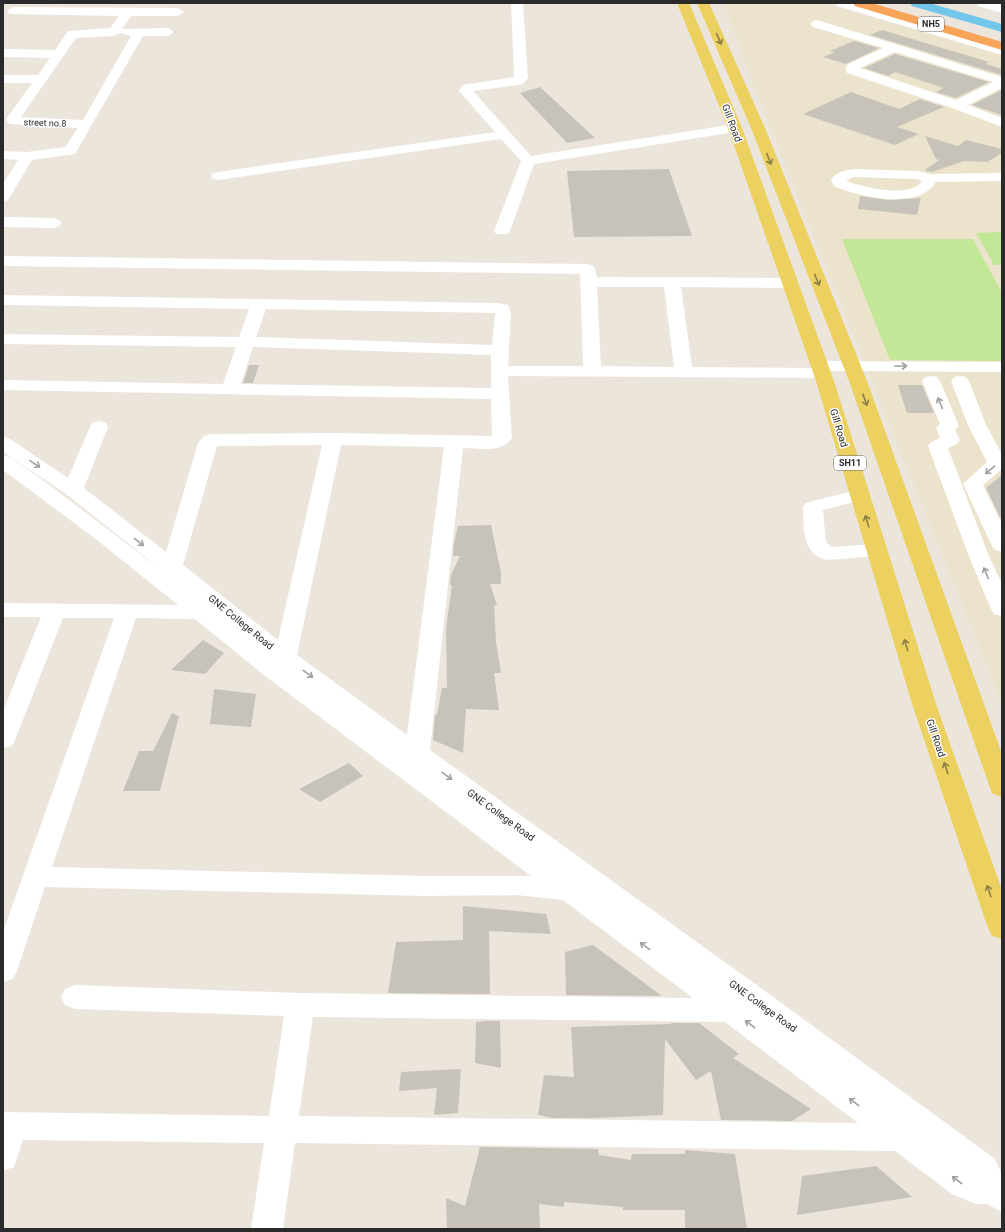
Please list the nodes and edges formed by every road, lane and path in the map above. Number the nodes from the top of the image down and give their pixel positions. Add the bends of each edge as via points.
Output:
1 (517, 3) edge
2 (683, 3) edge
3 (703, 3) edge
4 (841, 3) edge
5 (859, 3) edge
6 (872, 3) edge
7 (982, 3) edge
8 (16, 7) edge
9 (1002, 9) edge
10 (127, 12) junction
11 (178, 12) dead end
12 (3, 23) edge
13 (817, 24) dead end
14 (114, 32) junction
15 (140, 32) junction
16 (168, 32) dead end
17 (1002, 41) edge
18 (1002, 46) edge
19 (894, 48) junction
20 (1002, 51) edge
21 (3, 53) edge
22 (58, 54) junction
23 (3, 79) edge
24 (42, 79) junction
25 (1002, 82) edge
26 (957, 105) junction
27 (8, 121) edge
28 (1002, 123) edge
29 (87, 124) junction
30 (735, 128) junction
31 (503, 135) junction
32 (3, 155) edge
33 (27, 156) junction
34 (528, 161) junction
35 (218, 176) dead end
36 (1002, 177) edge
37 (931, 178) junction
38 (3, 197) edge
39 (3, 222) edge
40 (54, 223) dead end
41 (502, 231) dead end
42 (3, 261) edge
43 (589, 281) junction
44 (672, 283) junction
45 (790, 283) junction
46 (3, 300) edge
47 (259, 305) junction
48 (3, 339) edge
49 (245, 342) junction
50 (499, 350) junction
51 (1002, 367) edge
52 (499, 371) junction
53 (592, 372) junction
54 (684, 372) junction
55 (822, 373) junction
56 (855, 373) junction
57 (931, 381) junction
58 (960, 381) junction
59 (1002, 381) edge
60 (3, 385) edge
61 (230, 388) junction
62 (500, 394) junction
63 (99, 427) dead end
64 (333, 439) junction
65 (454, 442) junction
66 (3, 443) edge
67 (3, 461) edge
68 (73, 490) junction
69 (860, 495) junction
70 (1002, 546) edge
71 (877, 550) junction
72 (172, 568) junction
73 (1002, 609) edge
74 (3, 610) edge
75 (128, 610) junction
76 (55, 611) junction
77 (202, 612) junction
78 (286, 658) junction
79 (3, 740) edge
80 (417, 754) junction
81 (1002, 788) edge
82 (36, 877) junction
83 (569, 890) junction
84 (1002, 928) edge
85 (3, 971) edge
86 (75, 997) dead end
87 (300, 1005) junction
88 (731, 1010) junction
89 (7, 1126) edge
90 (282, 1128) junction
91 (900, 1137) junction
92 (3, 1157) edge
93 (998, 1194) edge
94 (267, 1229) edge

1 - 31 street via 521,78 518,81 466,90
2 - 30 main road, Gill Road / SH11
3 -> 56 main road, Gill Road via 758,128
4 - 20 street
5 - 18 highway, NH5
6 - 17 street
7 - 9 street
8 - 10 street
8 - 12 street
10 - 11 street
10 - 14 street
13 - 19 street
14 - 15 street
14 - 22 street, street no.8 via 72,34
15 - 16 street
15 - 29 street
19 - 25 street
19 - 26 street via 853,66 852,70
21 - 22 street
22 - 24 street, street no.8
23 - 24 street
24 - 27 street, street no.8 via 13,119
25 - 26 street
26 - 28 street
27 - 29 street, street no.8
29 - 33 street via 70,151
30 - 34 street
30 - 45 main road, Gill Road / SH11
31 - 34 street
31 - 35 street
32 - 33 street
33 - 38 street
34 - 41 street
36 - 37 street
37 - 37 street via 925,188 907,194 871,193 847,187 838,180 853,173 917,175
39 - 40 street
42 - 43 street via 588,269
43 - 44 street
43 - 53 street
44 - 45 street
44 - 54 street
45 - 55 main road, Gill Road / SH11
46 - 47 street
47 - 49 street
47 - 50 street via 497,308 502,309 503,313
48 - 49 street
49 - 50 street
49 - 61 street
50 - 52 street
56 -> 51 street
52 - 53 street
52 - 62 street
53 - 54 street
54 - 55 street
55 - 56 street
55 - 69 main road, Gill Road / SH11
56 - 57 street
56 -> 81 main road, Gill Road
57 - 58 street
73 -> 57 street via 978,554 938,446 950,440 945,428 950,426
58 - 59 street
58 -> 70 street via 977,425 997,463 973,484
60 - 61 street
61 - 62 street
62 - 65 street via 500,442
63 - 68 street
64 - 65 street
64 - 72 street via 208,442
64 - 78 street
65 - 80 street
66 -> 68 street, GNE College Road
67 - 77 street, GNE College Road
68 -> 72 street, GNE College Road
71 -> 69 main road, Gill Road / SH11
69 - 71 street via 813,507 816,544 827,554
84 -> 71 main road, Gill Road / SH11 via 925,707
72 - 78 street, GNE College Road
74 - 76 street
75 - 76 street
75 - 77 street
75 - 82 street
76 - 79 street
77 - 83 street, GNE College Road via 268,668
78 -> 80 street, GNE College Road
80 -> 93 street, GNE College Road via 983,1168
82 - 83 street via 428,886 516,885
82 - 85 street
88 -> 83 street, GNE College Road
86 - 87 street
87 - 88 street
87 - 90 street
91 -> 88 street, GNE College Road
89 - 90 street
89 - 92 street
90 - 91 street
90 - 94 street
93 -> 91 street, GNE College Road via 963,1184

